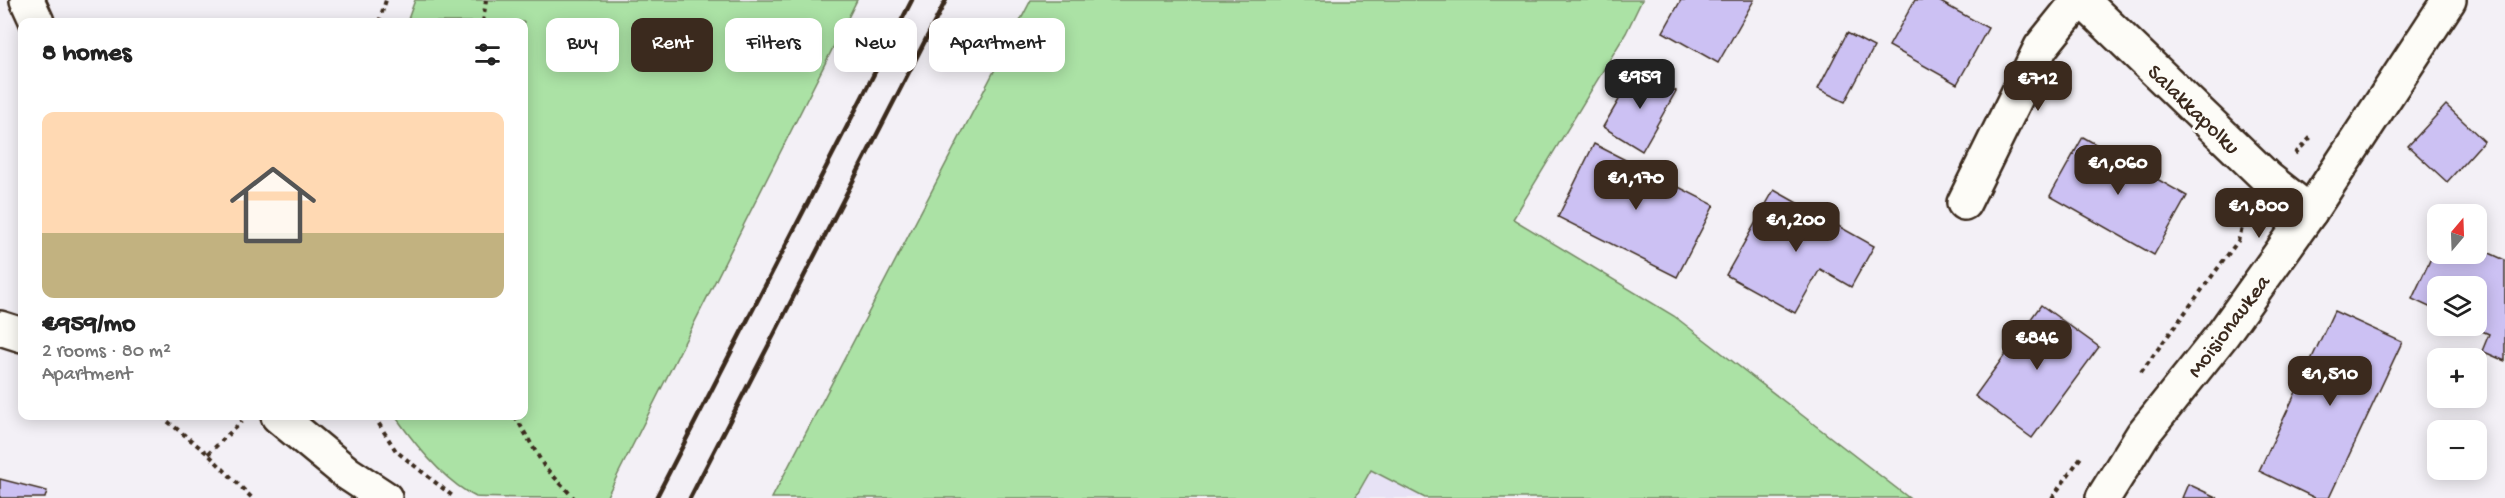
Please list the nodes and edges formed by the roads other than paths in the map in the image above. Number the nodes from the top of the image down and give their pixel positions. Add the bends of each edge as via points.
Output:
1 (27, 0) edge
2 (2081, 0) edge
3 (2449, 0) edge
4 (35, 18) edge
5 (1964, 203) dead end
6 (2310, 212) junction
7 (0, 328) edge
8 (18, 334) edge
9 (283, 420) edge
10 (385, 498) edge
11 (2103, 498) edge

1 - 4 street
2 - 5 street via 2042,47
2 - 6 street, Salakkapolku via 2267,178
3 - 6 street, Moisionaukea
6 - 11 street, Moisionaukea via 2223,334 2143,434
7 - 8 street
9 - 10 street via 347,473

